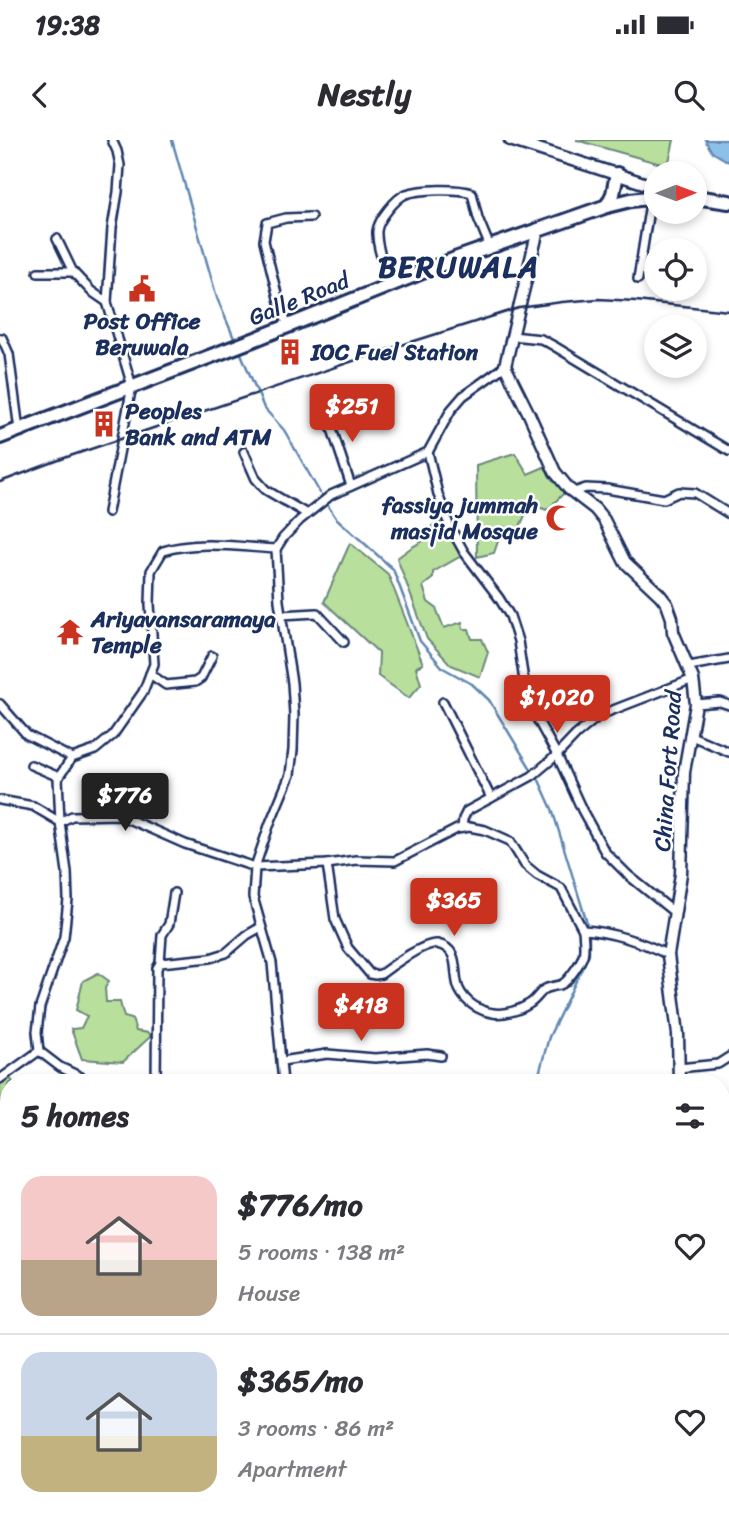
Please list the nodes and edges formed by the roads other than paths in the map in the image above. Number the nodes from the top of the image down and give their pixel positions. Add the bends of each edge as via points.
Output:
1 (111, 140) edge
2 (510, 140) edge
3 (617, 174) junction
4 (644, 188) edge
5 (644, 197) edge
6 (707, 199) edge
7 (729, 202) edge
8 (607, 205) junction
9 (311, 217) dead end
10 (649, 224) edge
11 (538, 230) junction
12 (57, 239) dead end
13 (490, 247) junction
14 (38, 272) dead end
15 (73, 272) junction
16 (638, 279) dead end
17 (391, 284) junction
18 (107, 302) junction
19 (288, 326) junction
20 (512, 336) junction
21 (0, 338) edge
22 (505, 366) junction
23 (132, 386) junction
24 (331, 402) dead end
25 (19, 430) junction
26 (0, 437) edge
27 (729, 451) edge
28 (428, 452) junction
29 (244, 453) dead end
30 (351, 486) junction
31 (574, 492) junction
32 (108, 512) dead end
33 (307, 513) junction
34 (729, 514) edge
35 (276, 549) junction
36 (281, 615) junction
37 (344, 642) dead end
38 (212, 656) dead end
39 (729, 659) edge
40 (689, 666) junction
41 (150, 674) junction
42 (693, 679) junction
43 (443, 702) dead end
44 (0, 704) edge
45 (696, 704) junction
46 (729, 705) edge
47 (689, 735) junction
48 (729, 752) edge
49 (557, 755) junction
50 (72, 758) junction
51 (31, 765) dead end
52 (59, 777) junction
53 (491, 798) junction
54 (0, 800) edge
55 (60, 822) junction
56 (462, 828) junction
57 (327, 864) junction
58 (255, 867) junction
59 (174, 893) dead end
60 (676, 913) junction
61 (261, 927) junction
62 (583, 930) junction
63 (668, 955) junction
64 (160, 963) junction
65 (39, 1051) junction
66 (441, 1056) dead end
67 (729, 1057) edge
68 (282, 1062) junction
69 (679, 1068) junction
70 (7, 1074) edge
71 (75, 1074) edge
72 (156, 1074) edge
73 (283, 1074) edge
74 (679, 1074) edge

1 - 18 street via 120,164
2 - 3 street
3 - 4 street
3 - 8 highway
5 - 8 highway, Galle Road
6 - 7 highway
8 - 11 highway, Galle Road
9 - 19 street via 267,223 264,240
10 - 16 street
11 - 13 highway, Galle Road
11 - 20 street
12 - 15 street
13 - 17 highway, Galle Road
13 - 17 street via 472,192 404,194 377,230
14 - 15 street
15 - 18 street
17 - 19 highway, Galle Road
18 - 23 street
19 - 23 highway, Galle Road
20 - 22 street
20 - 27 street via 541,339
21 - 25 street via 9,354
22 - 28 street via 450,410
22 - 31 street, China Fort Road via 555,472
23 - 25 highway, Galle Road
23 - 32 street
24 - 30 street via 327,414
25 - 26 highway, Galle Road
28 - 30 street
28 - 49 street via 449,525 510,617 531,708
29 - 33 street via 266,490
30 - 33 street
31 - 34 street via 607,489 664,499 679,492 695,493
31 - 40 street, China Fort Road via 604,520 625,562 667,604 673,632
33 - 35 street
35 - 36 street
35 - 41 street via 195,546 163,551 151,571
36 - 37 street via 317,613
36 - 58 street via 292,683 293,750 290,775
38 - 41 street via 195,682 166,685
39 - 40 street
40 - 42 street, China Fort Road
41 - 50 street via 113,735 94,750
42 - 45 street, China Fort Road
42 - 49 street via 600,715
43 - 53 street
44 - 50 street via 26,735
45 - 46 street
45 - 47 street, China Fort Road
47 - 48 street
47 - 60 street, China Fort Road
49 - 53 street via 532,776
49 - 60 street via 605,852
50 - 52 street
51 - 52 street
52 - 55 street
53 - 56 street via 467,811
54 - 55 street via 33,806
55 - 58 street via 72,816 119,815 185,844
55 - 65 street via 68,908 64,937 40,1007
56 - 57 street via 395,861
56 - 62 street via 485,830 510,841 525,865 561,888
57 - 58 street
57 - 62 street via 335,919 348,948 370,974 381,974 436,944 453,956 458,988 486,1012 512,1011 530,1004 544,990 565,983 582,961
58 - 61 street via 253,897
59 - 64 street via 169,924 162,935
60 - 63 street, China Fort Road
61 - 64 street via 226,953
61 - 68 street via 272,963
62 - 63 street
63 - 69 street, China Fort Road
64 - 72 street
65 - 70 street
65 - 71 street
66 - 68 street via 327,1054
67 - 69 street via 718,1064
68 - 73 street
69 - 74 street, China Fort Road

